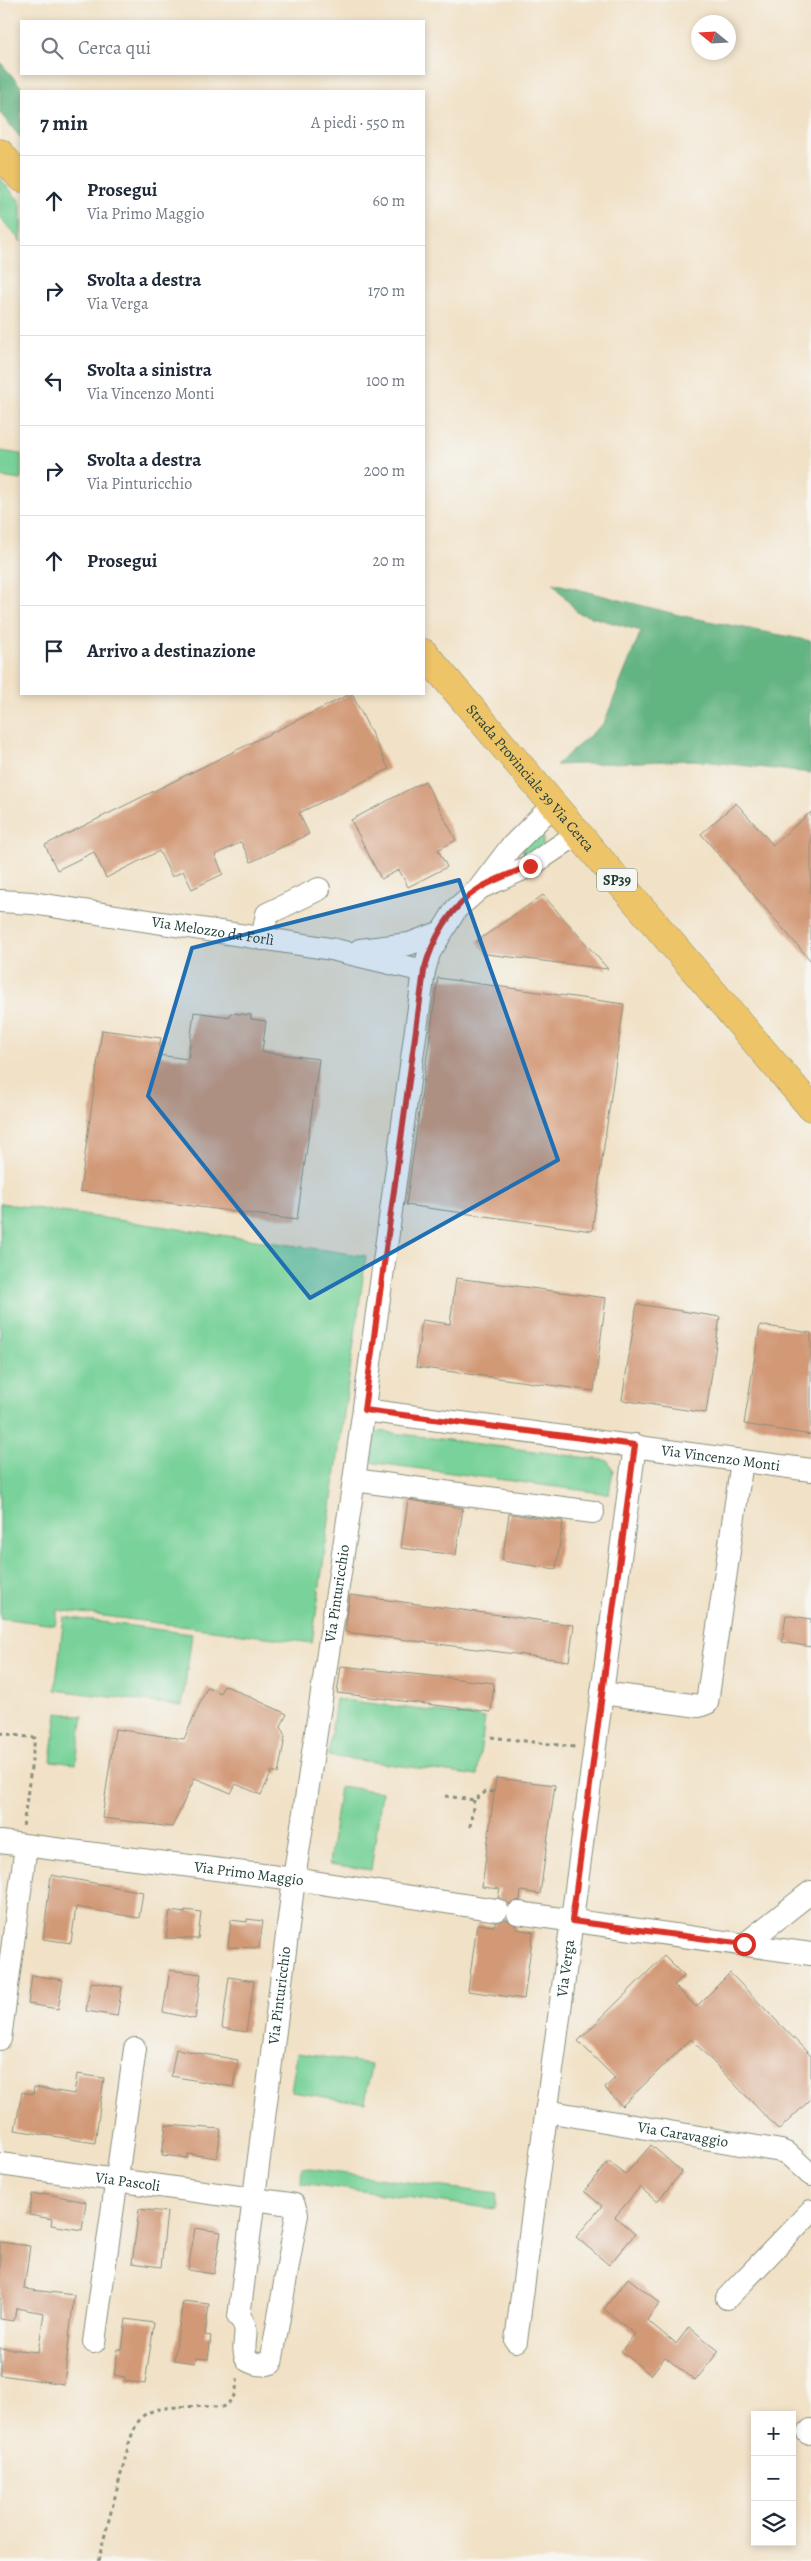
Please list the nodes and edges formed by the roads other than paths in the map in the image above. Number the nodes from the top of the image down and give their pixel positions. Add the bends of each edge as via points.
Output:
1 (0, 153) edge
2 (20, 177) edge
3 (425, 654) edge
4 (553, 805) junction
5 (577, 834) junction
6 (319, 889) dead end
7 (479, 889) junction
8 (0, 901) edge
9 (439, 934) junction
10 (262, 938) junction
11 (331, 949) junction
12 (424, 971) junction
13 (811, 1107) edge
14 (364, 1410) junction
15 (635, 1445) junction
16 (742, 1461) junction
17 (811, 1470) edge
18 (354, 1480) junction
19 (593, 1512) dead end
20 (602, 1693) junction
21 (16, 1844) edge
22 (294, 1879) junction
23 (811, 1892) edge
24 (572, 1921) junction
25 (744, 1944) junction
26 (811, 1954) edge
27 (0, 2039) edge
28 (135, 2049) dead end
29 (546, 2111) junction
30 (0, 2164) edge
31 (811, 2175) edge
32 (118, 2180) junction
33 (255, 2199) junction
34 (811, 2212) edge
35 (727, 2298) dead end
36 (516, 2341) dead end
37 (94, 2342) dead end
38 (247, 2360) joint

1 - 2 main road
3 - 4 main road, Strada Provinciale 39 Via Cerca / SP39
4 - 5 main road, Strada Provinciale 39 Via Cerca / SP39
4 - 7 street via 510,848
5 - 7 street via 530,866
5 - 13 main road, Strada Provinciale 39 Via Cerca / SP39
6 - 10 street via 267,914
7 - 9 street, Via Pinturicchio via 456,909
8 - 10 street, Via Melozzo da Forlì
9 - 11 street via 409,944
9 - 12 street, Via Pinturicchio
10 - 11 street, Via Melozzo da Forlì
11 - 12 street, Via Melozzo da Forlì
12 - 14 street, Via Pinturicchio
14 - 15 street, Via Vincenzo Monti
14 - 18 street, Via Pinturicchio
15 - 16 street, Via Vincenzo Monti
15 - 20 street, Via Verga
16 - 17 street, Via Vincenzo Monti
16 - 20 street via 707,1703 699,1706
18 - 19 street
18 - 22 street, Via Pinturicchio
20 - 24 street, Via Verga
21 - 22 street, Via Primo Maggio
21 - 27 street
22 - 24 street, Via Primo Maggio
22 - 33 street, Via Pinturicchio
23 - 25 street
24 - 25 street, Via Primo Maggio
24 - 29 street, Via Verga
25 - 26 street, Via Primo Maggio
28 - 32 street
29 - 31 street, Via Caravaggio via 781,2151
29 - 36 street, Via Verga
30 - 32 street, Via Pascoli
32 - 33 street, Via Pascoli
32 - 37 street
33 - 38 street, Via Pinturicchio via 238,2316 247,2328 244,2348
33 - 38 street, Via Pascoli via 294,2205 297,2214 273,2358 266,2365
34 - 35 street

